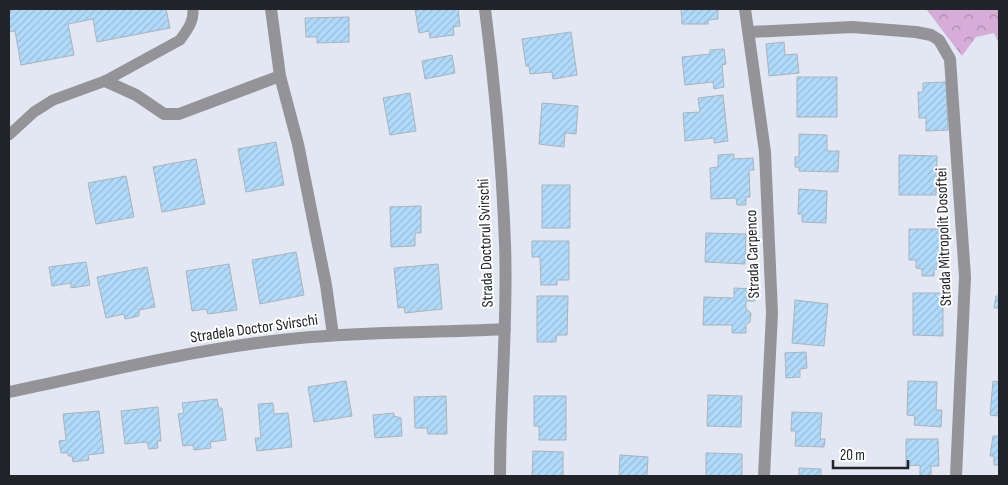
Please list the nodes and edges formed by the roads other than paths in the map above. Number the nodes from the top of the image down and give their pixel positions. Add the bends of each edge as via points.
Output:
1 (193, 9) edge
2 (271, 9) edge
3 (485, 9) edge
4 (745, 9) edge
5 (750, 32) junction
6 (280, 76) junction
7 (105, 81) junction
8 (9, 136) edge
9 (505, 329) junction
10 (332, 335) junction
11 (9, 392) edge
12 (500, 476) edge
13 (764, 476) edge
14 (956, 476) edge

1 - 7 lane via 188,29 180,40
2 - 6 street, Stradela Doctor Svirschi
3 - 9 street, Strada Doctorul Svirschi via 495,89 505,244
4 - 5 street, Strada Carpenco
5 - 13 street, Strada Carpenco via 766,152 772,313
5 - 14 street, Strada Mitropolit Dosoftei via 852,27 908,31 930,35 945,48 950,59 966,277
6 - 7 street via 179,114 164,114 136,95
6 - 10 street, Stradela Doctor Svirschi via 298,144 326,285
7 - 8 lane via 53,100 34,112
9 - 10 street
9 - 12 street, Strada Doctorul Svirschi
10 - 11 street, Stradela Doctor Svirschi via 211,350

